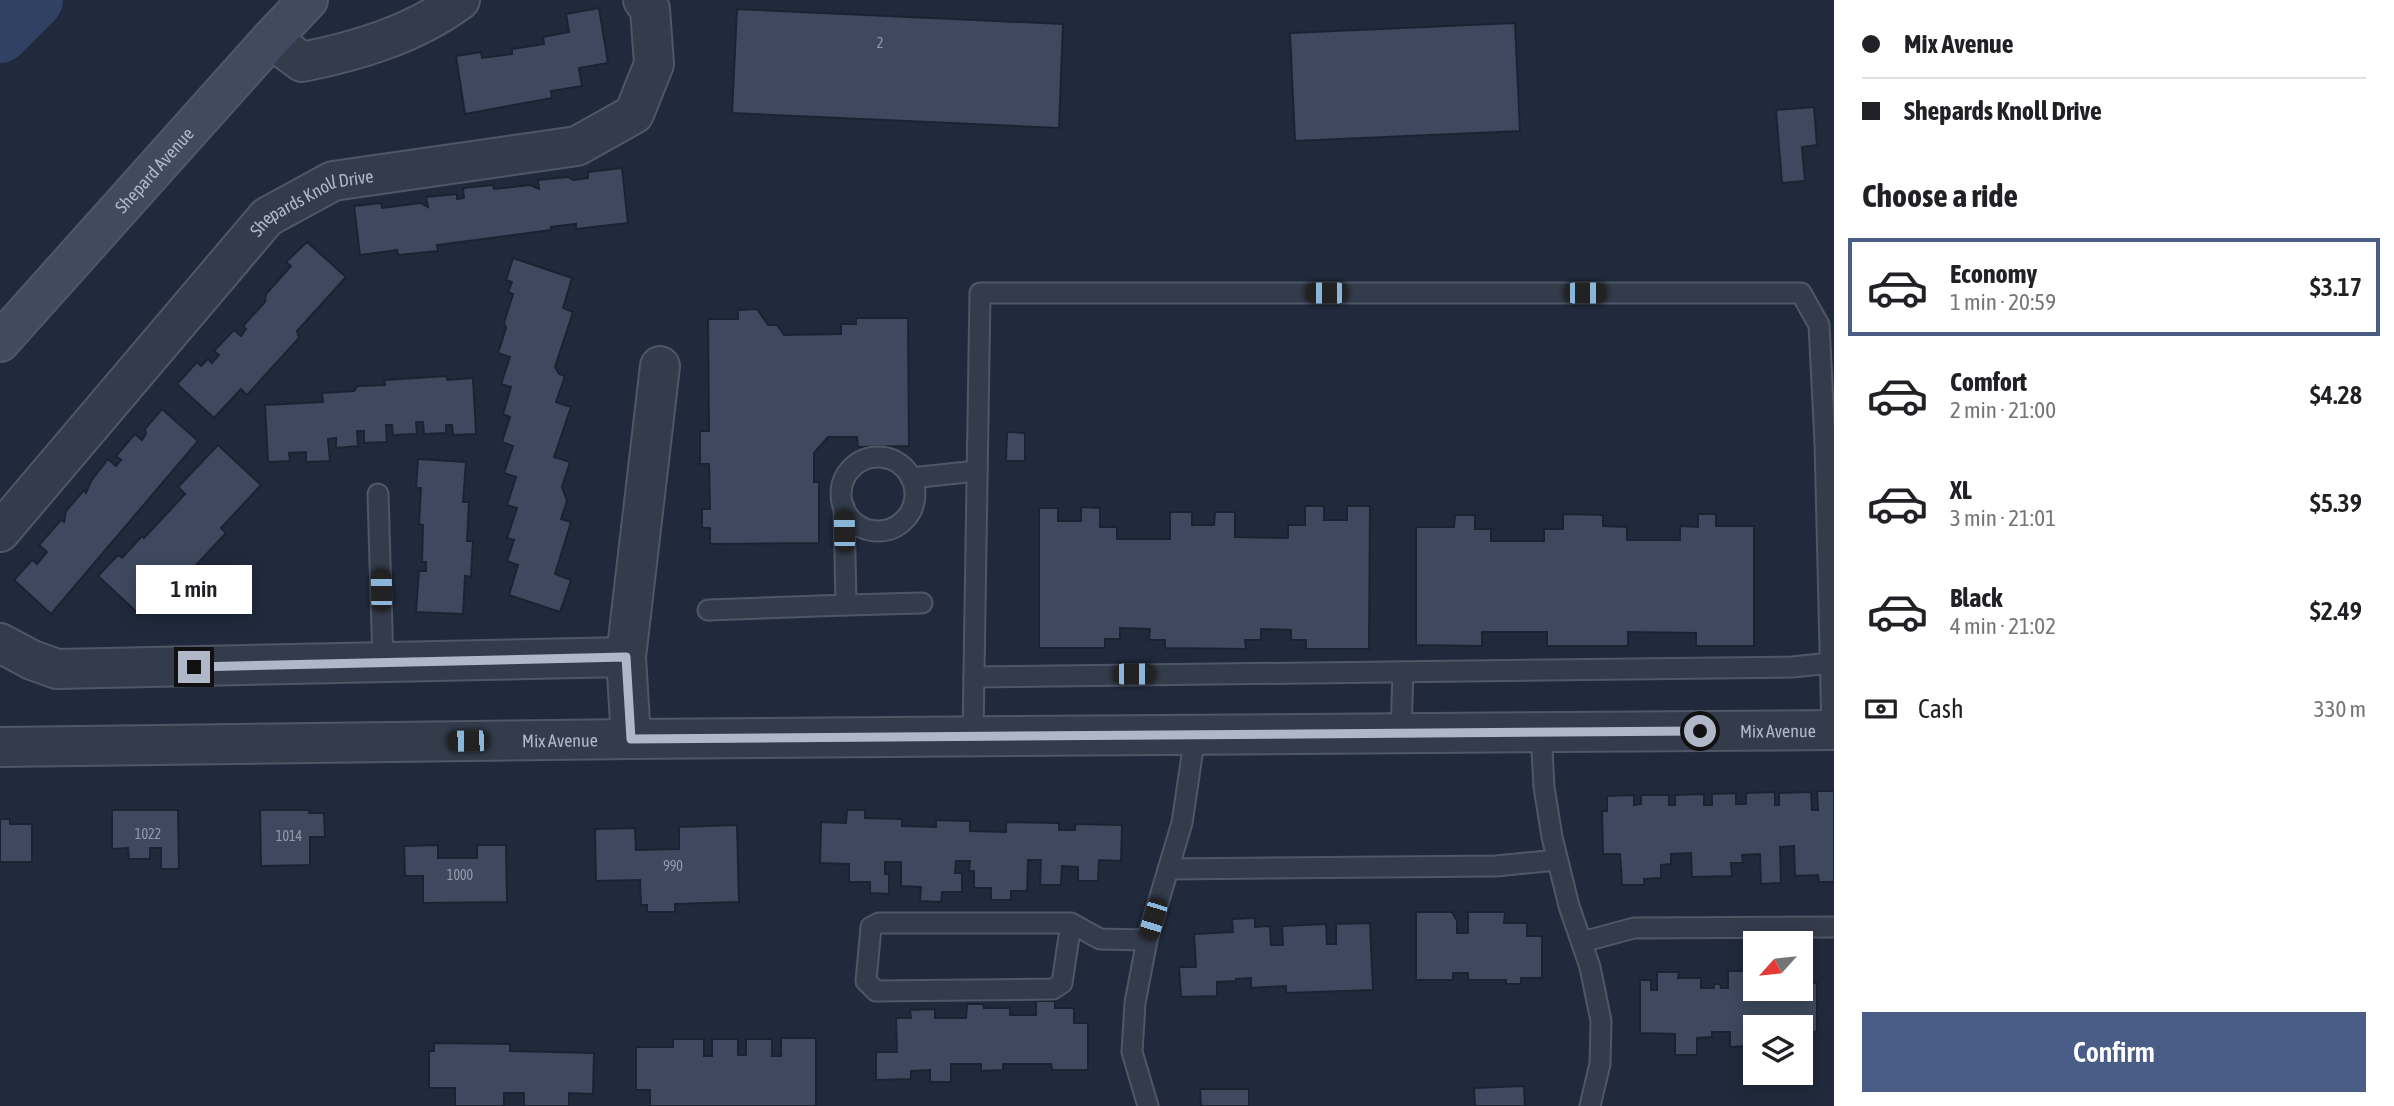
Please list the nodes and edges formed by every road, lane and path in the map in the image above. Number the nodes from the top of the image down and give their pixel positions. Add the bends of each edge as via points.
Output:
1 (308, 0) edge
2 (460, 0) edge
3 (643, 0) edge
4 (271, 38) junction
5 (0, 342) edge
6 (660, 366) dead end
7 (1830, 442) edge
8 (977, 471) junction
9 (911, 478) junction
10 (378, 494) dead end
11 (844, 506) junction
12 (0, 532) edge
13 (922, 603) dead end
14 (846, 605) junction
15 (708, 610) dead end
16 (0, 643) edge
17 (626, 657) junction
18 (383, 663) junction
19 (1830, 663) junction
20 (1403, 672) junction
21 (974, 677) junction
22 (1833, 730) edge
23 (1541, 732) junction
24 (1401, 733) junction
25 (1195, 734) junction
26 (973, 736) junction
27 (631, 739) junction
28 (11, 744) edge
29 (1557, 860) junction
30 (1168, 869) junction
31 (1072, 923) junction
32 (1834, 927) edge
33 (1147, 940) junction
34 (1582, 942) junction
35 (1148, 1106) edge
36 (1590, 1106) edge

1 - 4 main road, Shepard Avenue
2 - 4 street via 390,38 315,60 302,62
3 - 12 street, Shepards Knoll Drive via 650,9 654,64 634,114 577,146 332,181 267,217
4 - 5 main road, Shepard Avenue
6 - 17 street
7 - 8 lane via 1819,325 1801,293 980,293
7 - 19 lane
8 - 9 lane
8 - 21 lane
9 - 11 lane via 894,461 870,458 850,471 844,482
9 - 11 lane via 915,502 903,522 893,528 881,531 858,526
10 - 18 lane
11 - 14 lane
13 - 14 lane
14 - 15 lane
16 - 18 street via 57,669
17 - 18 street
17 - 27 street
19 - 20 lane
19 - 22 lane
20 - 21 lane
20 - 24 lane
21 - 26 lane
22 - 23 street, Mix Avenue
23 - 24 street, Mix Avenue
23 - 29 lane via 1544,787
24 - 25 street, Mix Avenue
25 - 26 street, Mix Avenue
25 - 30 lane via 1182,823
26 - 27 street, Mix Avenue
27 - 28 street, Mix Avenue
29 - 30 lane via 1496,866
29 - 34 lane
30 - 33 lane
31 - 31 lane via 879,923 871,927 866,981 876,991 1053,989 1062,983
31 - 33 lane via 1100,939
32 - 34 lane via 1634,928
33 - 35 lane via 1135,1003 1132,1052
34 - 36 lane via 1601,1021 1600,1064

